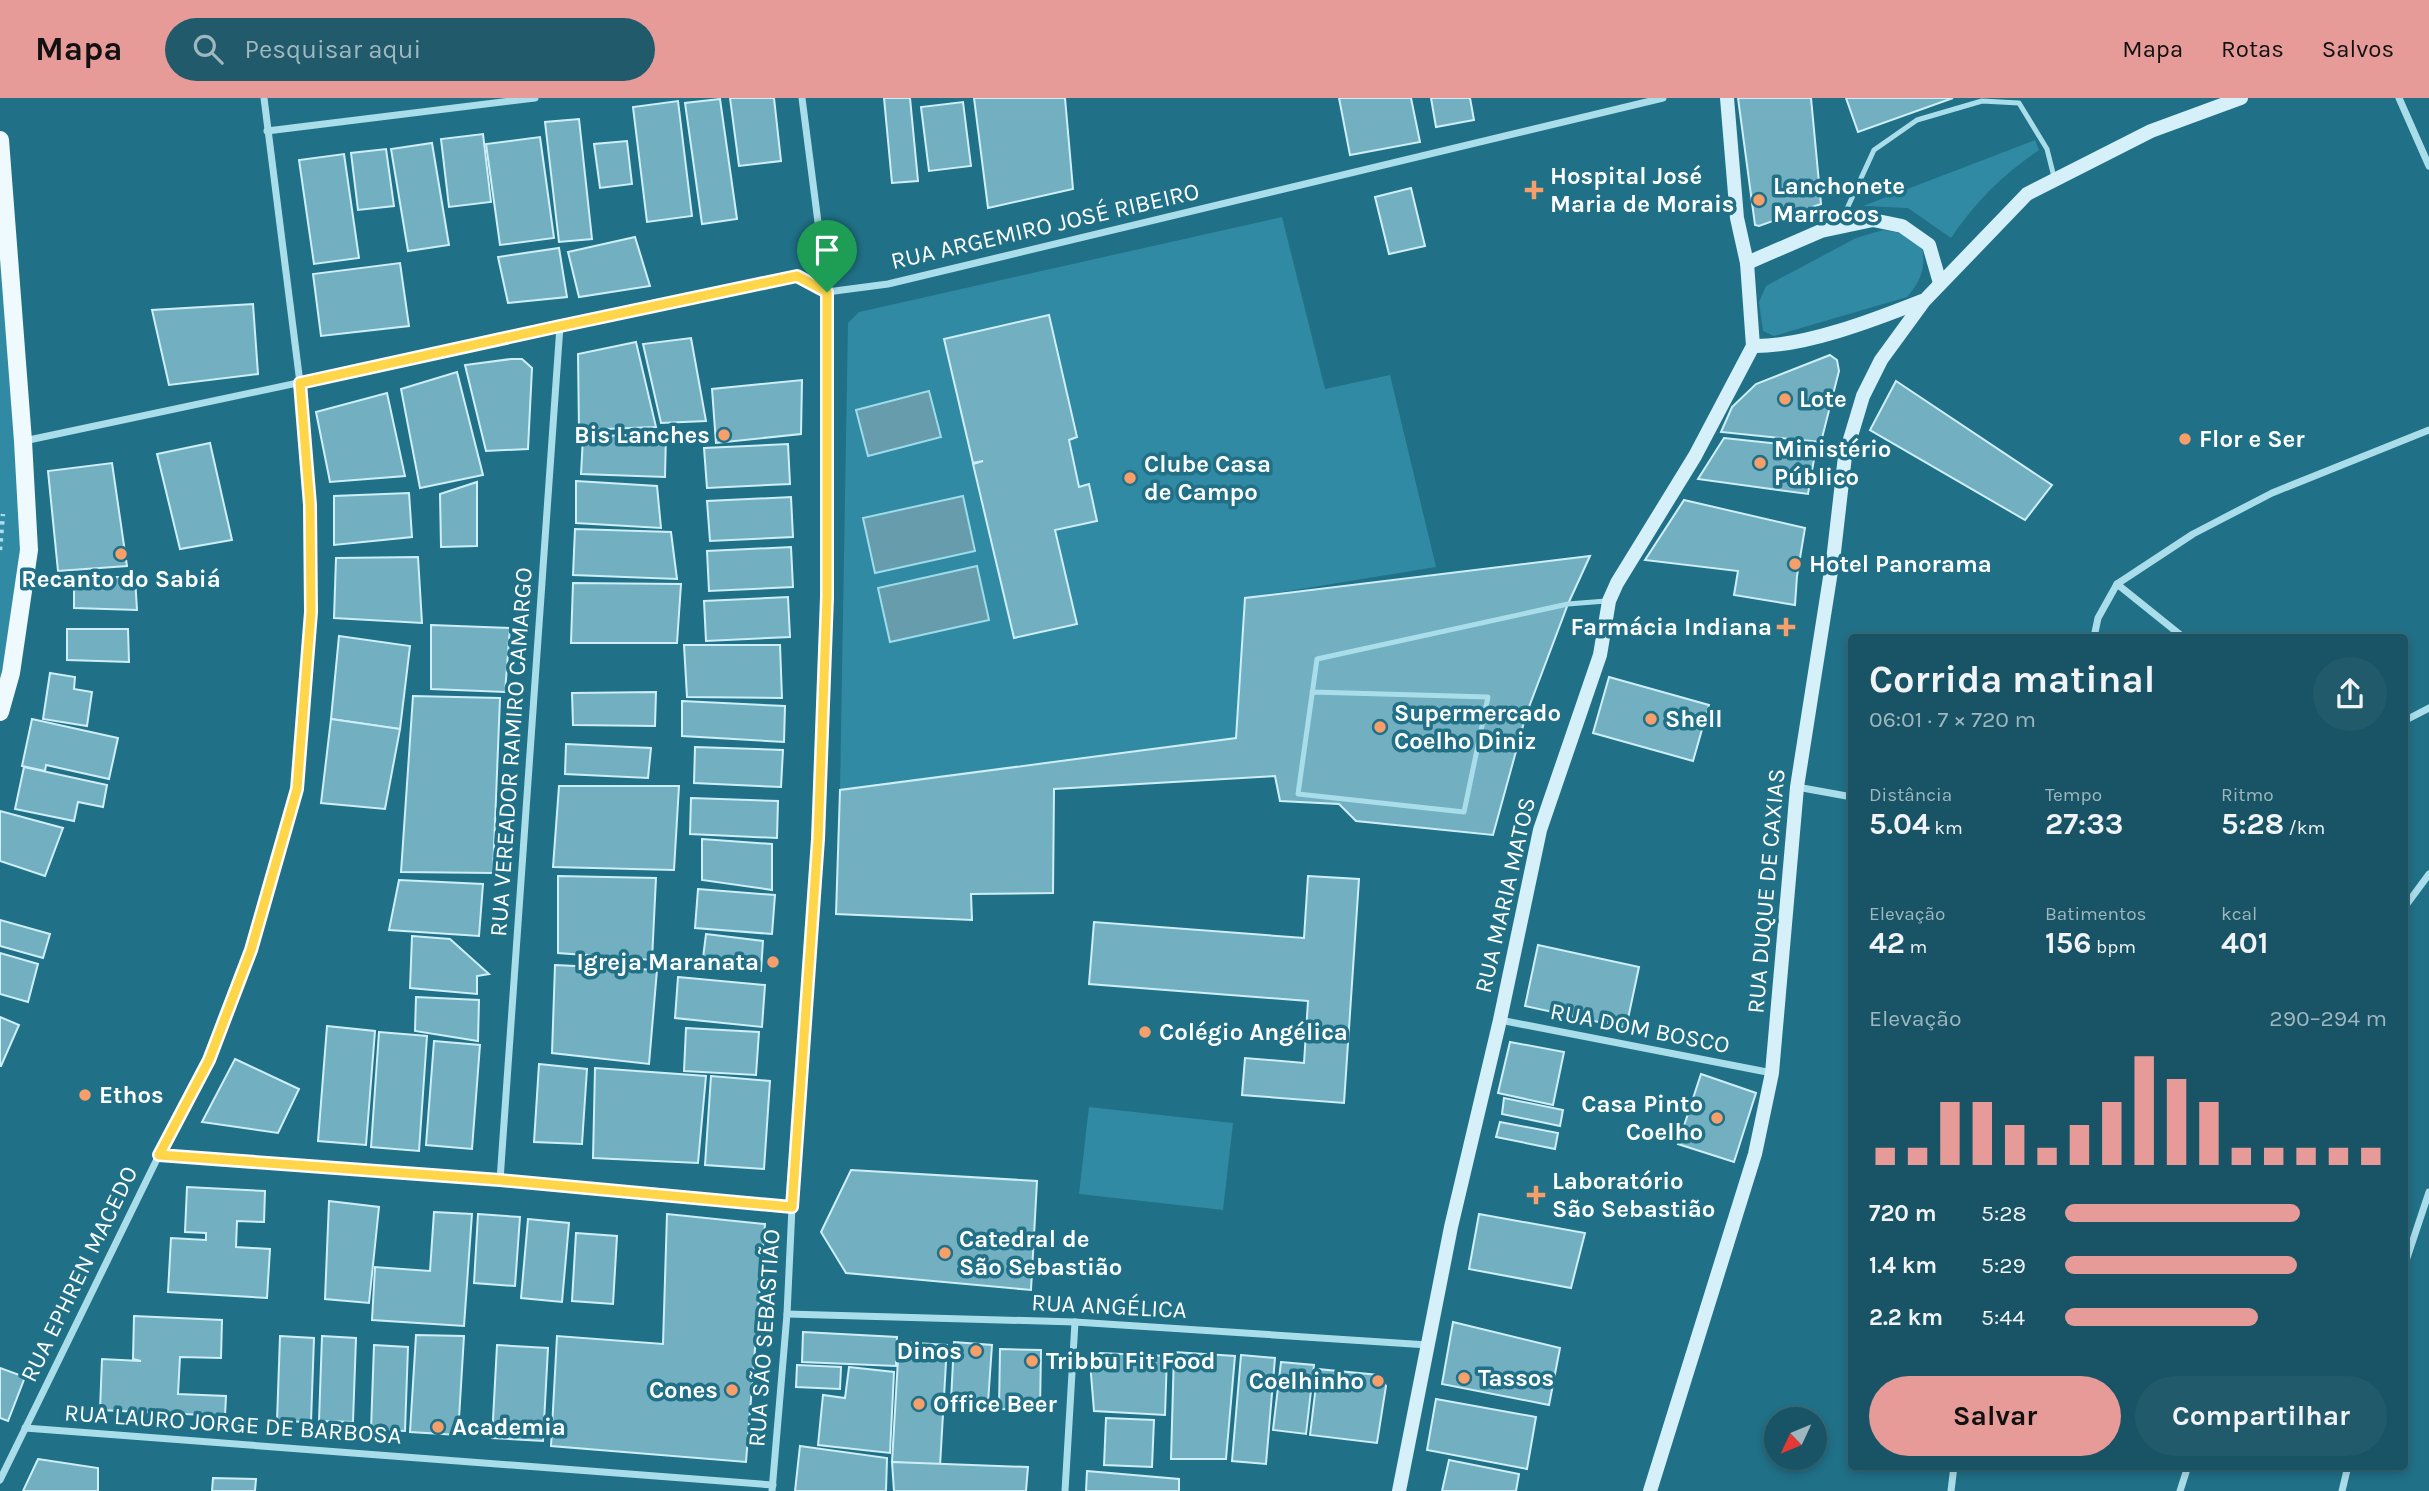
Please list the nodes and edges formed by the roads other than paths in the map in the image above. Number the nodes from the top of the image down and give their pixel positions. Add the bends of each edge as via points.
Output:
1 (264, 98) edge
2 (535, 98) edge
3 (802, 98) edge
4 (1664, 98) edge
5 (1727, 98) edge
6 (2241, 98) edge
7 (2399, 98) edge
8 (267, 131) junction
9 (0, 140) edge
10 (2429, 166) edge
11 (1, 167) edge
12 (2055, 180) junction
13 (1839, 227) junction
14 (1747, 263) junction
15 (1940, 283) junction
16 (827, 292) junction
17 (1924, 301) junction
18 (560, 326) junction
19 (1753, 346) junction
20 (300, 383) junction
21 (2429, 430) edge
22 (23, 441) junction
23 (2117, 584) junction
24 (1609, 601) junction
25 (2095, 634) edge
26 (2179, 634) edge
27 (1312, 692) junction
28 (2429, 708) edge
29 (0, 712) edge
30 (2408, 719) edge
31 (1797, 787) junction
32 (1848, 796) edge
33 (2429, 874) edge
34 (2408, 903) edge
35 (1500, 1020) junction
36 (1772, 1073) junction
37 (159, 1155) junction
38 (500, 1180) junction
39 (2429, 1192) edge
40 (792, 1207) junction
41 (2408, 1255) edge
42 (787, 1314) junction
43 (1075, 1322) junction
44 (1428, 1345) junction
45 (24, 1428) junction
46 (1954, 1470) edge
47 (2187, 1470) edge
48 (2347, 1470) edge
49 (0, 1480) edge
50 (772, 1488) edge
51 (1065, 1491) edge
52 (1399, 1491) edge
53 (1650, 1491) edge
54 (1951, 1491) edge
55 (2180, 1491) edge
56 (2342, 1491) edge

1 - 8 street, RUA EPHREN MACEDO
2 - 8 street
3 - 16 street, RUA SÃO SEBASTIÃO
4 - 16 street, RUA ARGEMIRO JOSÉ RIBEIRO via 888,284
5 - 14 main road via 1737,218
6 - 12 main road, RUA DUQUE DE CAXIAS via 2151,131
7 - 10 street
8 - 20 street, RUA EPHREN MACEDO
9 - 11 main road
11 - 22 main road
12 - 13 lane via 2047,149 2018,103 1982,102 1917,120 1874,150
12 - 15 main road, RUA DUQUE DE CAXIAS via 2027,194
13 - 14 main road
13 - 15 main road via 1872,220 1902,226 1929,245
14 - 19 main road
15 - 17 main road, RUA DUQUE DE CAXIAS
16 - 18 street via 797,276
16 - 40 street, RUA SÃO SEBASTIÃO via 827,597 818,839
17 - 19 main road via 1878,319 1777,346
17 - 31 main road, RUA DUQUE DE CAXIAS via 1881,360 1863,396 1845,456
18 - 20 street
18 - 38 street, RUA VEREADOR RAMIRO CAMARGO
19 - 24 main road, RUA MARIA MATOS via 1695,456
20 - 22 street
20 - 37 street, RUA EPHREN MACEDO via 310,505 311,612 297,789 251,950 209,1060
21 - 23 street via 2272,493 2193,534
22 - 29 main road via 29,550 11,673
23 - 25 street
23 - 26 street
24 - 27 lane via 1568,604 1317,659
24 - 35 main road, RUA MARIA MATOS via 1600,655 1540,830
27 - 27 lane via 1298,794 1464,812 1488,697
28 - 30 street
31 - 32 street
31 - 36 main road, RUA DUQUE DE CAXIAS
33 - 34 street
35 - 36 street, RUA DOM BOSCO
35 - 44 main road, RUA MARIA MATOS
36 - 53 main road, RUA DUQUE DE CAXIAS via 1755,1154
37 - 38 street
37 - 45 street, RUA EPHREN MACEDO
38 - 40 street
39 - 41 street
40 - 42 street, RUA SÃO SEBASTIÃO
42 - 43 street, RUA ANGÉLICA
42 - 50 street, RUA SÃO SEBASTIÃO
43 - 44 street, RUA ANGÉLICA
43 - 51 street
44 - 52 main road, RUA MARIA MATOS
45 - 49 street, RUA EPHREN MACEDO
45 - 50 street, RUA LAURO JORGE DE BARBOSA
46 - 54 street
47 - 55 street
48 - 56 street

